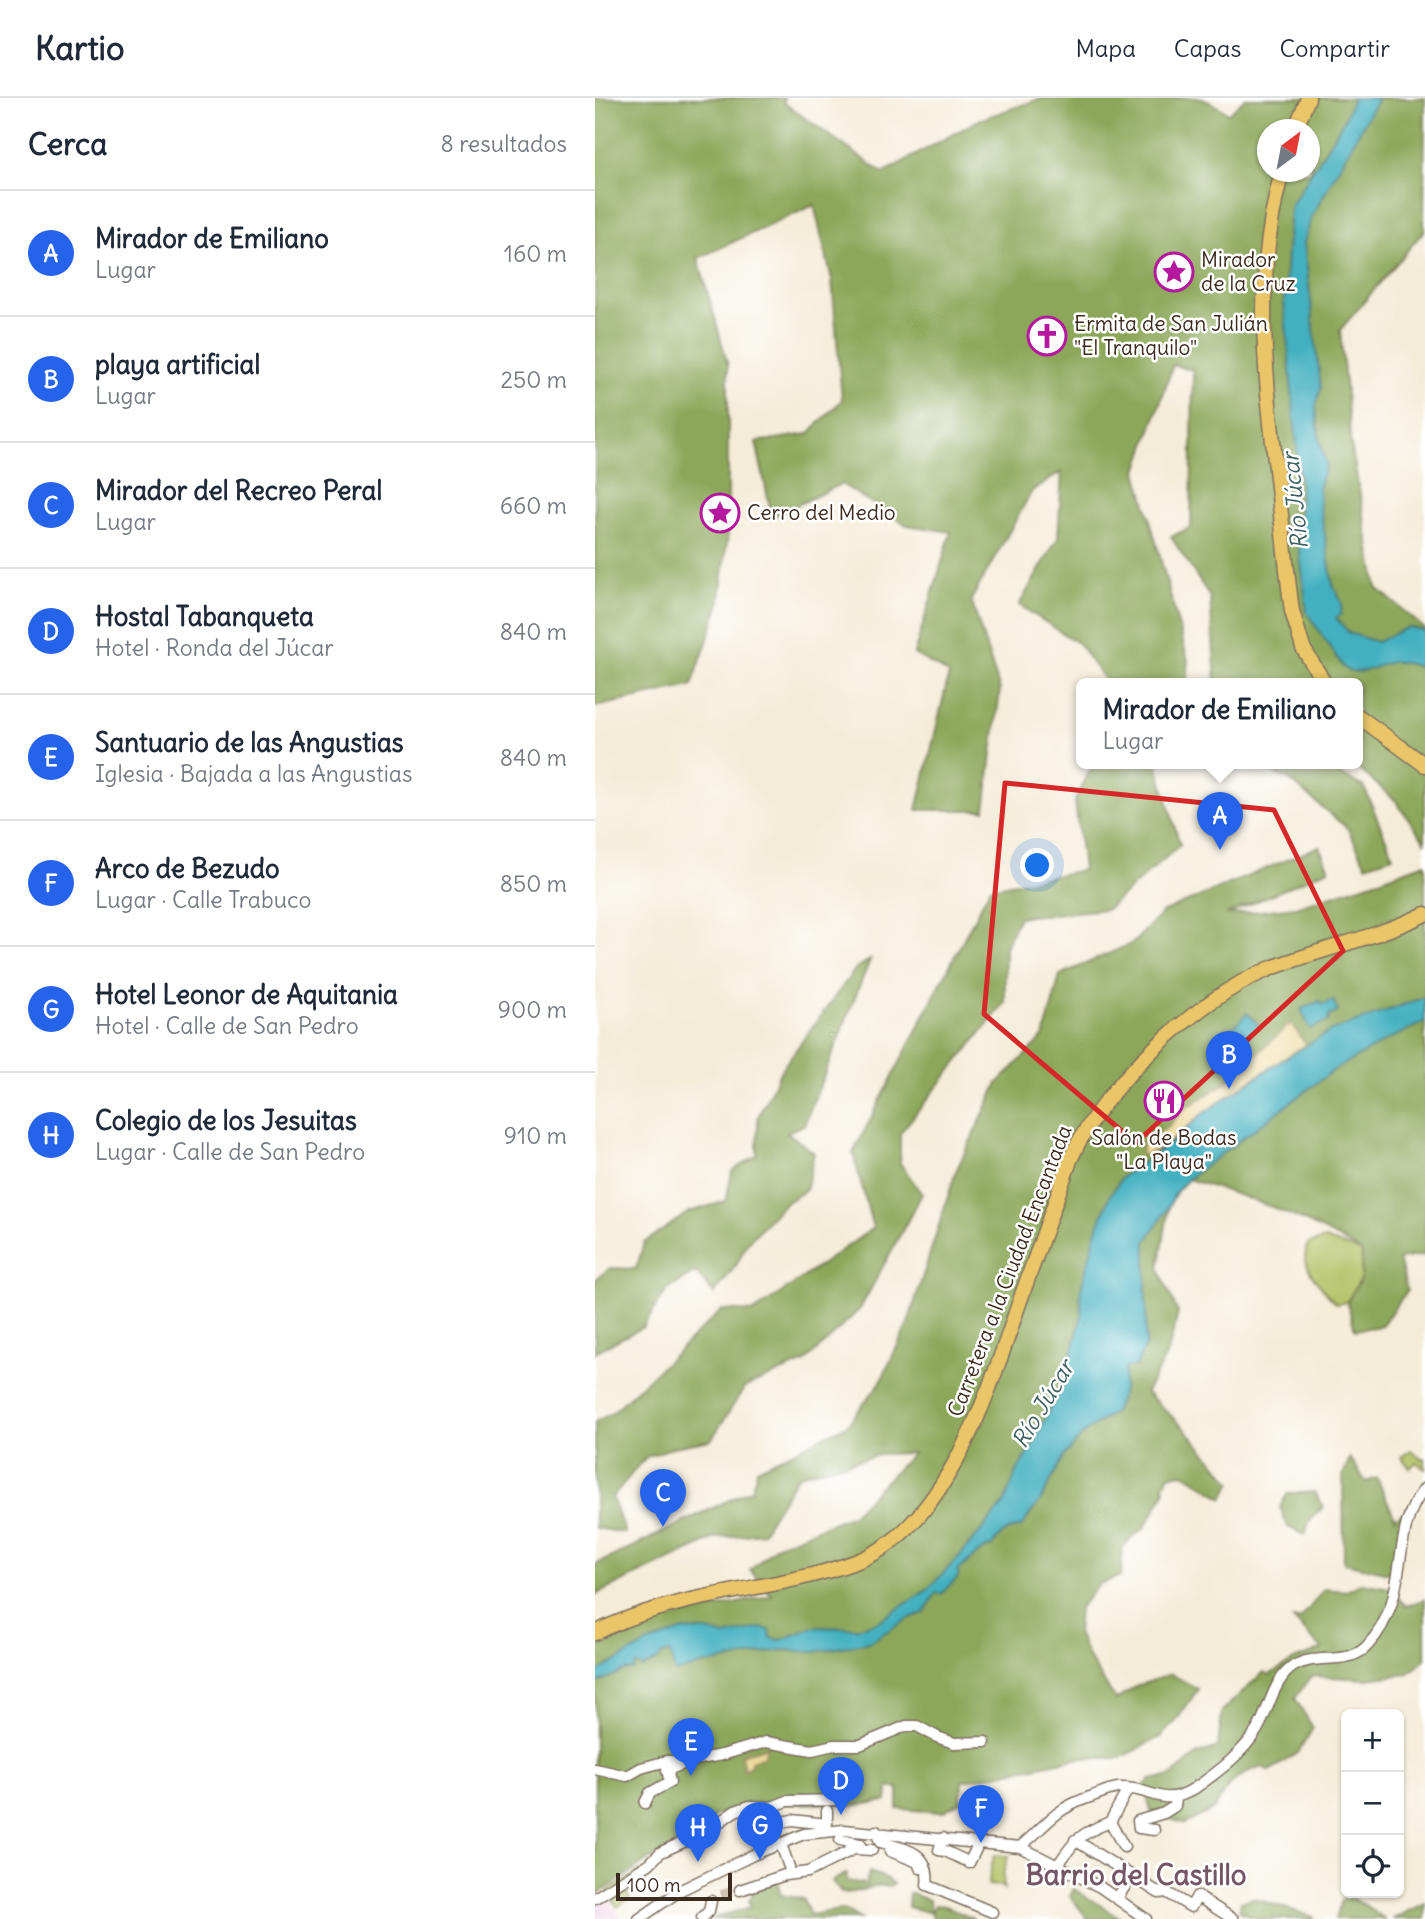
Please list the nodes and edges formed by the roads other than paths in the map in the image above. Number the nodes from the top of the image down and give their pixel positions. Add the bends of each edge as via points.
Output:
1 (1308, 98) edge
2 (1299, 119) edge
3 (1280, 182) edge
4 (1321, 678) edge
5 (1363, 720) edge
6 (1425, 765) edge
7 (1425, 914) edge
8 (1425, 1488) edge
9 (595, 1633) edge
10 (985, 1742) dead end
11 (688, 1761) junction
12 (596, 1769) edge
13 (1128, 1789) junction
14 (1175, 1798) junction
15 (842, 1801) dead end
16 (645, 1803) dead end
17 (827, 1811) dead end
18 (1110, 1822) junction
19 (777, 1823) dead end
20 (1154, 1830) dead end
21 (876, 1831) junction
22 (830, 1833) junction
23 (943, 1838) junction
24 (960, 1840) junction
25 (1075, 1840) junction
26 (976, 1842) junction
27 (781, 1844) junction
28 (1016, 1847) junction
29 (1124, 1847) dead end
30 (890, 1851) dead end
31 (953, 1854) junction
32 (1058, 1865) junction
33 (789, 1867) dead end
34 (1132, 1876) junction
35 (928, 1878) junction
36 (740, 1890) tunnel mouth
37 (595, 1898) edge
38 (1117, 1898) junction
39 (992, 1912) dead end
40 (639, 1919) edge
41 (1146, 1919) edge
42 (1233, 1919) edge

1 - 2 main road
3 - 4 main road via 1265,260 1263,346 1292,611 1303,648
5 - 6 main road
7 - 9 main road, Carretera a la Ciudad Encantada via 1244,980 1191,1019 1119,1083 1071,1158 990,1388 970,1432 930,1500 900,1535 848,1565 657,1608
8 - 14 street via 1409,1513 1394,1600 1369,1645 1355,1655 1306,1661 1289,1670 1246,1745 1205,1781
10 - 11 street via 954,1743 917,1726 906,1726 860,1745 812,1751 766,1742
11 - 12 street via 667,1761 627,1776
11 - 16 street via 667,1770 671,1783 650,1793
13 - 14 street
13 - 18 street
13 - 28 street via 1111,1790 1063,1808
14 - 20 street via 1175,1806 1164,1813 1138,1821 1142,1830
15 - 37 street via 787,1801 735,1811 704,1833 661,1852
17 - 22 street
18 - 25 street
18 - 29 street
19 - 22 street via 792,1820
21 - 22 street
21 - 23 street
21 - 35 street via 880,1842 914,1851 926,1865
22 - 27 street via 804,1834
22 - 36 street via 849,1843 859,1842 866,1850 854,1849 808,1872
23 - 24 street
23 - 31 street via 939,1850
24 - 26 street
24 - 31 street
25 - 32 street
25 - 34 street
26 - 28 street
26 - 31 street via 966,1861
27 - 33 street
27 - 40 street via 681,1890
28 - 32 street
30 - 35 street via 918,1863
32 - 38 street
34 - 38 street
34 - 42 street via 1191,1907 1197,1896
35 - 39 street via 927,1885
38 - 41 street

